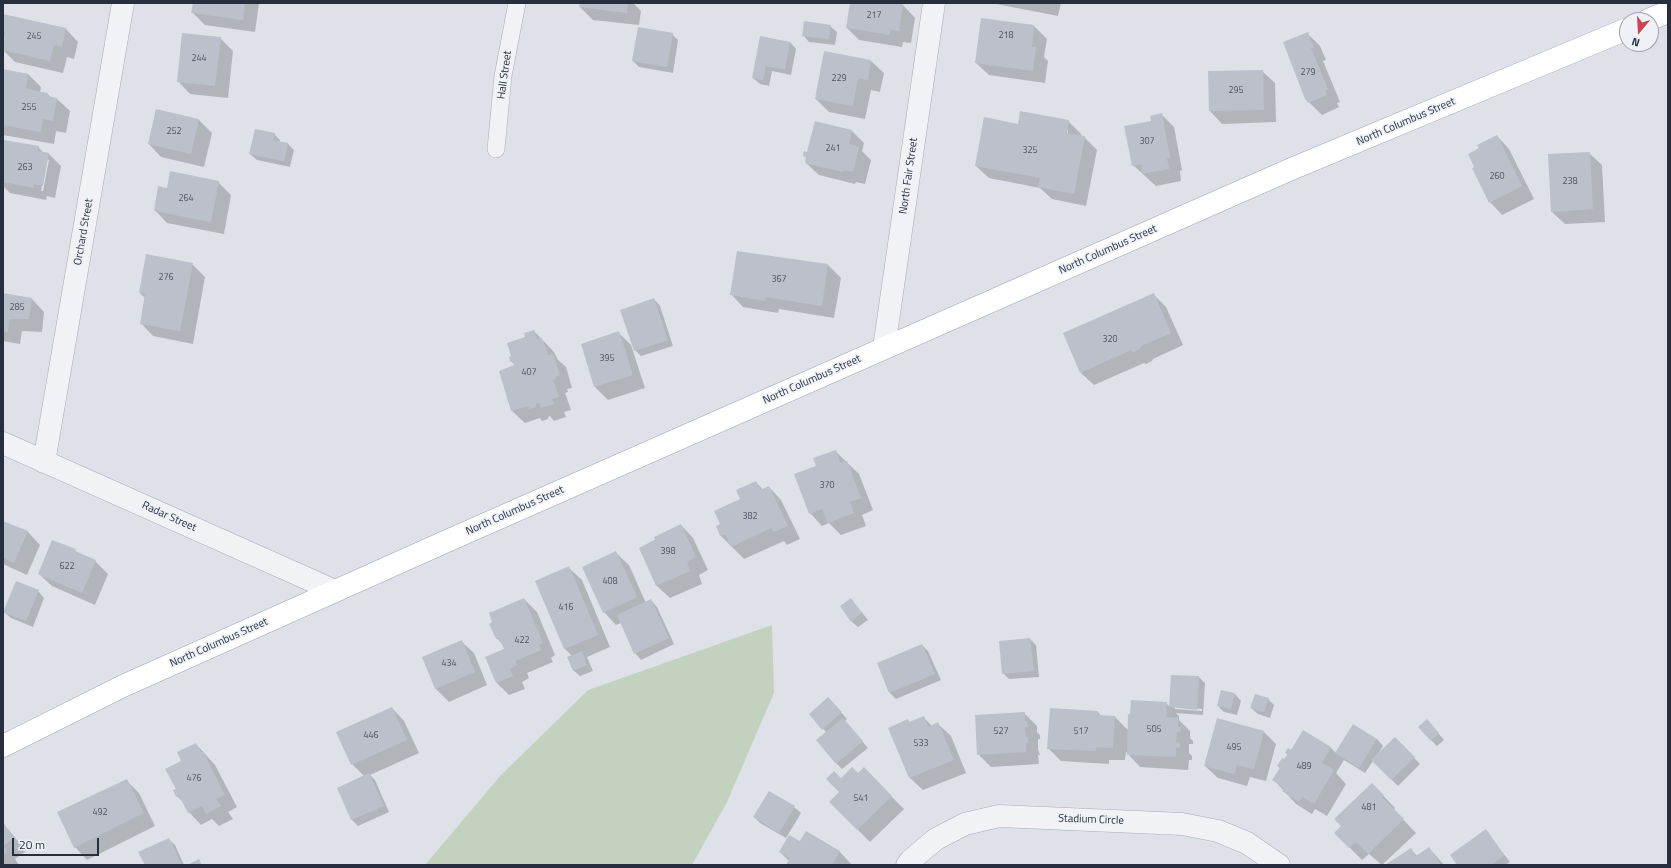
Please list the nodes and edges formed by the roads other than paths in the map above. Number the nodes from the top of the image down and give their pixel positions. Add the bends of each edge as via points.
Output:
1 (123, 3) edge
2 (517, 3) edge
3 (934, 3) edge
4 (1619, 32) edge
5 (496, 148) dead end
6 (884, 348) junction
7 (3, 443) edge
8 (44, 462) junction
9 (335, 591) junction
10 (3, 746) edge
11 (907, 865) edge
12 (1279, 865) edge

1 - 8 street, Orchard Street
2 - 5 lane, Hall Street via 503,76
3 - 6 street, North Fair Street
4 - 6 main road, North Columbus Street via 1290,170
6 - 9 main road, North Columbus Street
7 - 8 street, Radar Street
8 - 9 street, Radar Street
9 - 10 main road, North Columbus Street via 123,686
11 - 12 street, Stadium Circle via 936,839 965,824 999,816 1182,824 1218,831 1247,843

